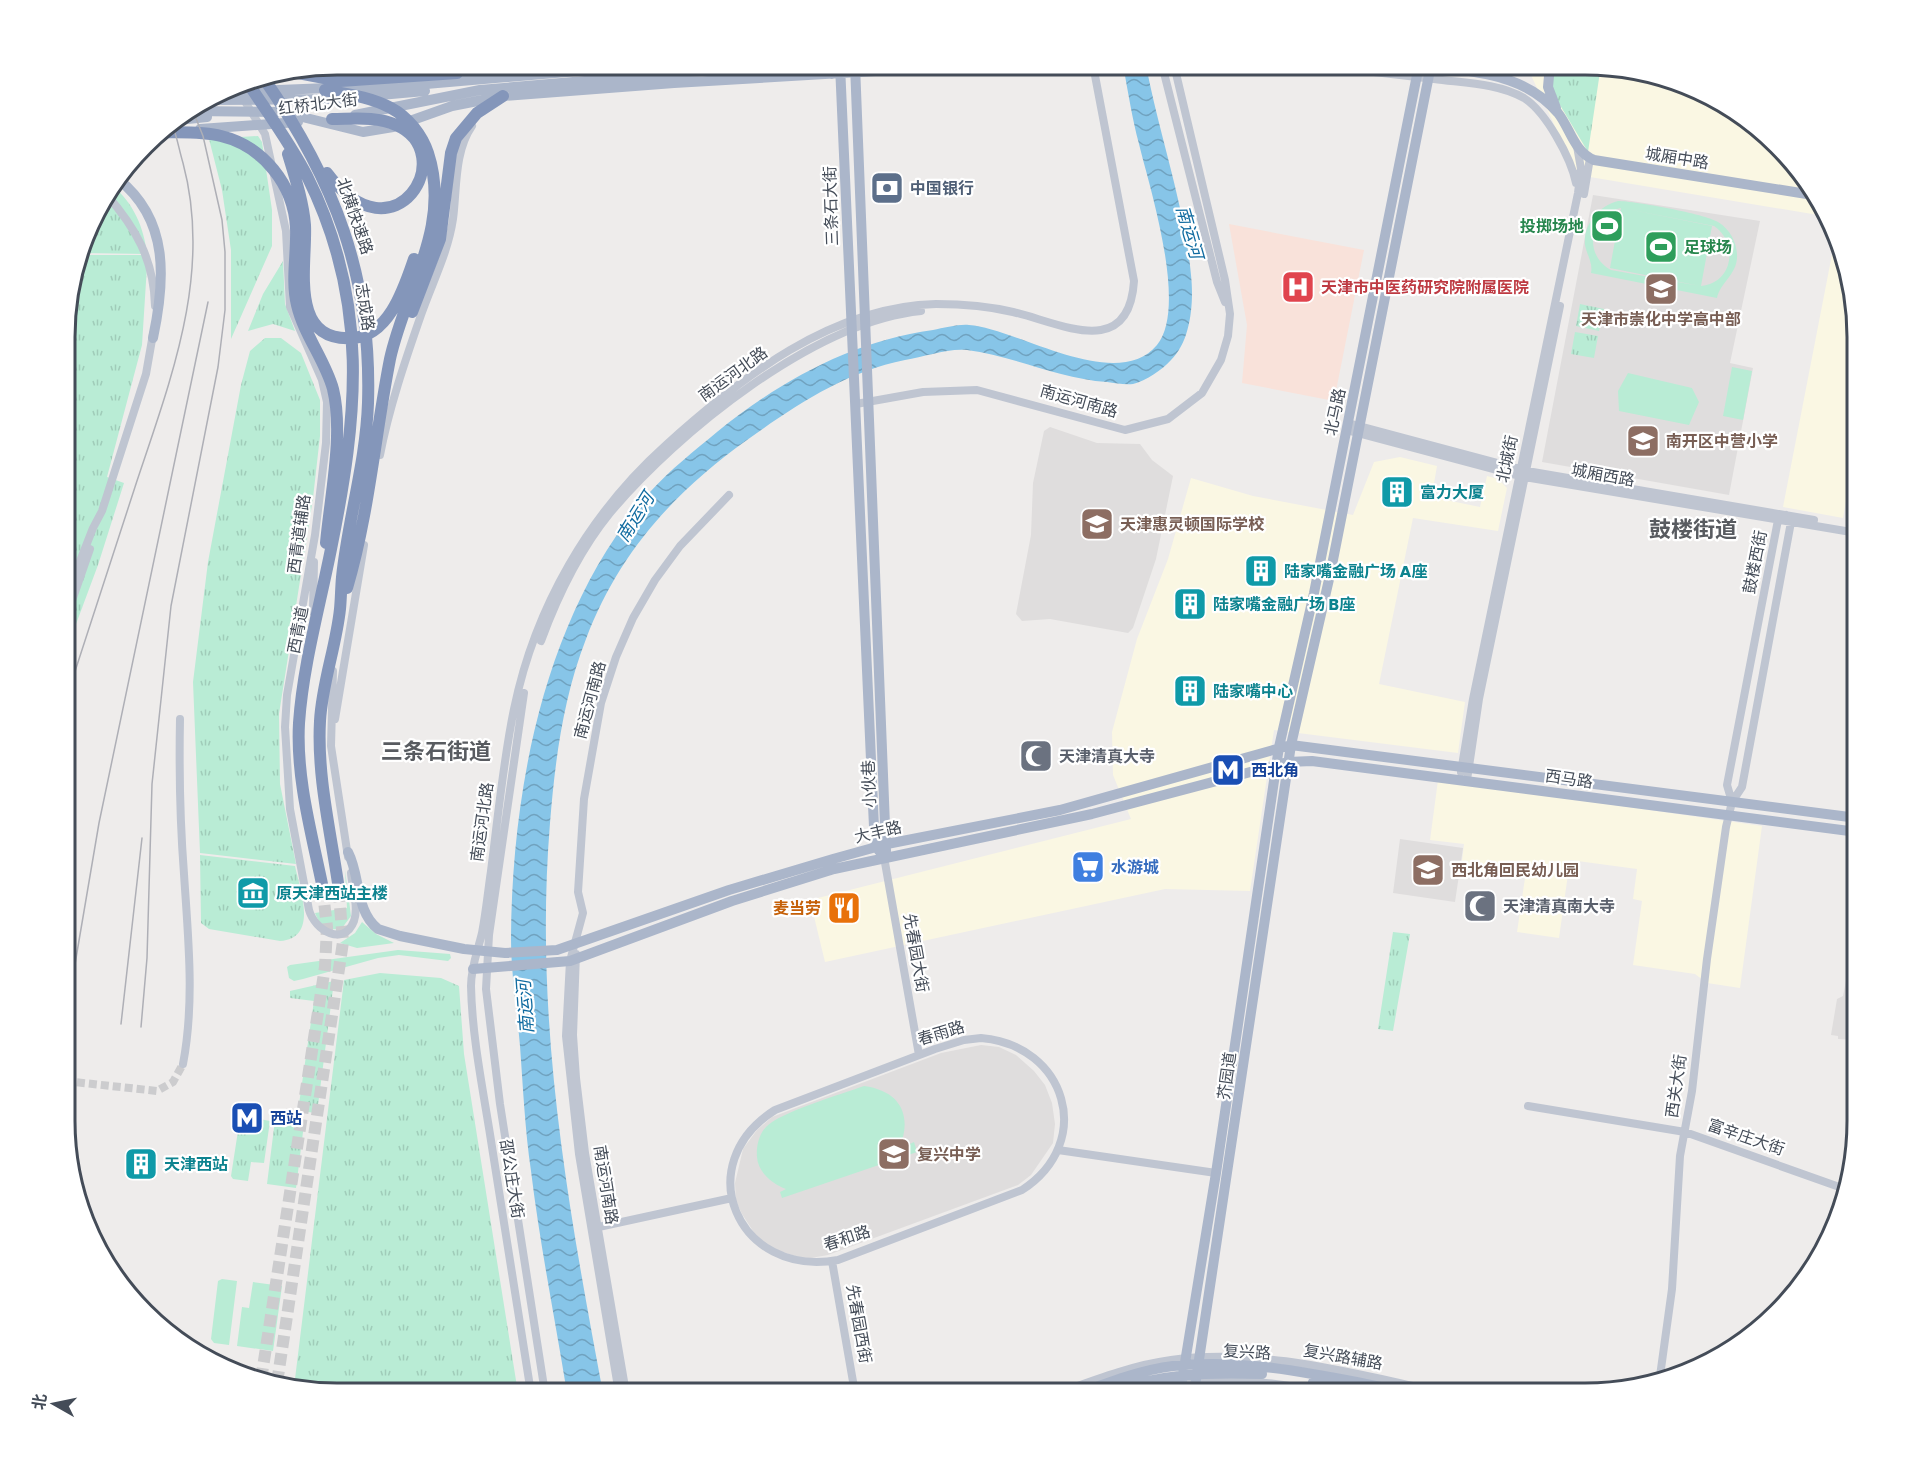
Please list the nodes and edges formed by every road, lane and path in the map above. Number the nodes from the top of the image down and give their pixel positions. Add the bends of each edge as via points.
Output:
1 (428, 75) edge
2 (479, 75) edge
3 (519, 75) edge
4 (655, 75) edge
5 (782, 75) edge
6 (848, 75) edge
7 (852, 75) edge
8 (1095, 75) edge
9 (1101, 75) edge
10 (1165, 75) edge
11 (1176, 75) edge
12 (1397, 75) edge
13 (1421, 75) edge
14 (1424, 75) edge
15 (1493, 75) edge
16 (1549, 75) edge
17 (315, 76) edge
18 (1422, 78) junction
19 (268, 84) edge
20 (252, 89) edge
21 (325, 90) junction
22 (245, 92) edge
23 (499, 99) junction
24 (225, 100) edge
25 (244, 100) junction
26 (393, 109) junction
27 (204, 111) edge
28 (252, 111) junction
29 (1559, 115) junction
30 (192, 118) edge
31 (332, 119) junction
32 (175, 131) edge
33 (173, 133) edge
34 (283, 135) junction
35 (307, 145) junction
36 (1576, 146) junction
37 (1590, 158) junction
38 (431, 164) junction
39 (123, 185) edge
40 (1578, 192) junction
41 (1805, 194) edge
42 (112, 202) edge
43 (1230, 314) junction
44 (866, 318) junction
45 (851, 323) junction
46 (153, 338) junction
47 (869, 375) joint
48 (854, 382) joint
49 (354, 383) joint
50 (870, 401) junction
51 (856, 404) junction
52 (382, 411) junction
53 (1347, 426) junction
54 (1359, 429) junction
55 (1523, 473) junction
56 (729, 495) dead end
57 (102, 511) junction
58 (1785, 519) junction
59 (1847, 526) edge
60 (1847, 531) edge
61 (315, 535) junction
62 (75, 574) edge
63 (75, 591) edge
64 (321, 602) junction
65 (340, 611) junction
66 (335, 637) junction
67 (312, 645) junction
68 (180, 719) dead end
69 (1291, 745) junction
70 (1279, 747) junction
71 (1288, 762) junction
72 (1276, 764) junction
73 (1465, 766) junction
74 (333, 767) junction
75 (1464, 779) junction
76 (1732, 802) junction
77 (1729, 816) junction
78 (1847, 817) edge
79 (1847, 831) edge
80 (887, 844) junction
81 (876, 847) junction
82 (348, 852) junction
83 (884, 857) junction
84 (338, 883) tunnel mouth
85 (322, 884) tunnel mouth
86 (729, 890) junction
87 (732, 902) junction
88 (573, 945) junction
89 (482, 951) junction
90 (574, 960) junction
91 (473, 969) junction
92 (486, 969) junction
93 (919, 1055) junction
94 (183, 1064) tunnel mouth
95 (1528, 1106) dead end
96 (1685, 1132) junction
97 (1058, 1150) junction
98 (1053, 1160) joint
99 (1216, 1173) junction
100 (1838, 1188) edge
101 (732, 1198) junction
102 (594, 1228) junction
103 (832, 1261) junction
104 (1266, 1359) junction
105 (1287, 1370) junction
106 (1661, 1372) edge
107 (1197, 1374) edge
108 (1184, 1375) edge
109 (529, 1383) edge
110 (543, 1383) edge
111 (617, 1383) edge
112 (624, 1383) edge
113 (853, 1383) edge
114 (1089, 1383) edge
115 (1111, 1383) edge
116 (1136, 1383) edge
117 (1163, 1383) edge
118 (1281, 1383) edge
119 (1317, 1383) edge
120 (1359, 1383) edge
121 (1406, 1383) edge

1 - 17 highway via 340,81
2 - 25 main road via 447,86 387,95
3 - 21 main road
4 - 26 main road, 红桥北大街 via 480,90
5 - 23 main road
6 - 45 main road, 三条石大街 via 842,89
7 - 44 main road, 三条石大街 via 856,88
8 - 44 street, 南运河北路 via 1134,281 1132,301 1122,317 1108,328 1091,332 986,307 935,304
9 - 44 street, 南运河北路 via 1138,281 1134,308 1124,323 1108,334 1089,337 1002,315 958,310
10 - 43 street via 1217,282
11 - 43 street, 南运河南路
12 - 18 street
13 - 18 main road, 北马路
14 - 18 main road, 北马路
15 - 29 main road via 1529,89
16 - 29 main road via 1548,91
18 - 40 street via 1511,92 1533,106 1549,125 1571,166
18 - 53 main road, 北马路
18 - 54 main road, 北马路
19 - 35 highway, 北横快速路
20 - 34 highway, 志成路
21 - 22 main road
21 - 26 highway via 372,100
23 - 28 main road via 452,106 393,127 363,132 301,116
23 - 52 highway via 469,121 454,144 440,239
23 - 74 street via 471,128 462,148 447,248 386,423 336,707
24 - 25 main road
25 - 28 street, 西青道辅路
26 - 31 main road, 红桥北大街
26 - 38 highway via 417,131
27 - 28 main road
28 - 30 main road
28 - 61 street, 西青道辅路 via 265,134 286,231 290,306 322,380 327,402
29 - 36 main road
31 - 32 main road, 红桥北大街
31 - 35 highway via 378,120 407,132 418,147 423,168 412,194 388,208 359,205 339,188
33 - 64 highway via 232,140 258,154 282,180 295,217 298,307 333,390 336,420
34 - 38 highway via 304,215 305,305 314,322 340,338 357,338 371,332 397,299 420,246 429,211
34 - 49 highway, 志成路 via 315,194 340,264 350,314
35 - 65 highway, 北横快速路 via 336,206 357,275 365,326 368,383 363,457 342,576
36 - 37 main road
36 - 40 street, 北城街 via 1581,169
37 - 41 main road, 城厢中路
37 - 55 street, 北城街
38 - 52 highway via 436,199 431,234 393,347
39 - 46 main road via 145,209 160,247 162,287
40 - 55 street, 北城街
42 - 46 street via 132,226 147,255 154,293
43 - 50 street, 南运河南路 via 1221,360 1202,393 1168,419 1125,430 977,390 923,392
44 - 45 street, 南运河北路
44 - 47 main road, 三条石大街
45 - 48 main road, 三条石大街
45 - 89 street, 南运河北路 via 719,410 634,487 582,552 554,607 524,693
46 - 57 street via 138,400
47 - 50 main road, 小伙巷
48 - 51 main road, 小伙巷
49 - 64 highway, 西青道 via 346,466
50 - 51 street, 南运河南路
50 - 80 main road, 小伙巷
51 - 81 main road, 小伙巷
52 - 65 highway via 351,574
53 - 54 street, 城厢西路
53 - 70 main road, 北马路
54 - 55 street, 城厢西路
54 - 69 main road, 北马路
55 - 58 street, 城厢西路
55 - 73 street, 北城街
56 - 88 street, 南运河南路 via 680,546 655,580 616,657 602,703 584,799 578,892 583,913
57 - 62 street
57 - 63 street
58 - 59 street, 城厢西路
58 - 60 street, 城厢西路
58 - 76 street, 鼓楼西街 via 1742,787
58 - 76 street, 鼓楼西街 via 1727,784
61 - 67 street
61 - 82 street, 西青道辅路 via 287,694 285,754 290,809 309,910 317,927 330,933 346,931 354,921
64 - 67 highway, 西青道
65 - 66 highway
66 - 74 street via 330,728
66 - 84 highway via 320,718 320,748
67 - 85 highway, 西青道 via 299,723 300,753 302,785
68 - 94 street via 180,801 190,990
69 - 70 main road, 大丰路
69 - 71 main road, 北马路
69 - 73 main road, 西马路
70 - 72 main road, 北马路
70 - 80 main road, 大丰路 via 1060,810
71 - 72 main road, 西马路
71 - 75 main road, 西马路 via 1312,761
71 - 107 main road, 芥园道
72 - 83 main road, 大丰路 via 1092,814
72 - 99 main road, 芥园道
73 - 75 street, 北城街
73 - 76 main road, 西马路
74 - 82 street, 西青道辅路
75 - 77 main road, 西马路
76 - 77 street, 西关大街
76 - 78 main road, 西马路
77 - 79 main road, 西马路
77 - 96 street, 西关大街
80 - 81 main road, 大丰路
80 - 83 main road, 小伙巷
81 - 83 main road
81 - 86 main road, 大丰路
82 - 89 main road via 370,922 388,933 448,948
83 - 87 main road, 大丰路 via 802,878
83 - 93 street, 先春园大街
86 - 87 main road
86 - 88 main road, 大丰路
87 - 90 main road, 大丰路
88 - 89 main road, 大丰路 via 549,951
88 - 90 street, 南运河南路
89 - 91 street, 南运河北路
89 - 92 street, 南运河北路
90 - 92 main road, 大丰路
90 - 102 street, 南运河南路 via 573,1035
91 - 92 main road, 大丰路
91 - 109 street, 邵公庄大街 via 477,1045
92 - 110 street, 邵公庄大街 via 497,1083
93 - 97 street, 春雨路 via 981,1038 1011,1043 1031,1054 1046,1069 1063,1106 1064,1135
93 - 101 street, 春雨路 via 764,1117 739,1146 731,1174
95 - 96 street, 富辛庄大街
96 - 100 street, 富辛庄大街
96 - 106 street, 西关大街
97 - 98 street, 春雨路
97 - 99 street
98 - 103 street, 春和路 via 1022,1190
99 - 108 main road, 芥园道
101 - 102 street
101 - 103 street, 春和路 via 747,1232 770,1251 803,1262
102 - 111 street, 南运河南路
102 - 112 street, 南运河南路
103 - 113 street, 先春园西街
104 - 105 main road
104 - 107 street, 复兴路辅路
104 - 121 street, 复兴路辅路
105 - 107 main road, 复兴路
105 - 120 main road, 复兴路
107 - 108 main road, 复兴路
107 - 108 street, 复兴路辅路
107 - 118 street, 复兴路辅路
107 - 119 main road, 复兴路 via 1273,1375
108 - 114 street, 复兴路辅路 via 1132,1369
108 - 115 main road, 复兴路 via 1130,1377
108 - 116 main road, 复兴路
108 - 117 street, 复兴路辅路

